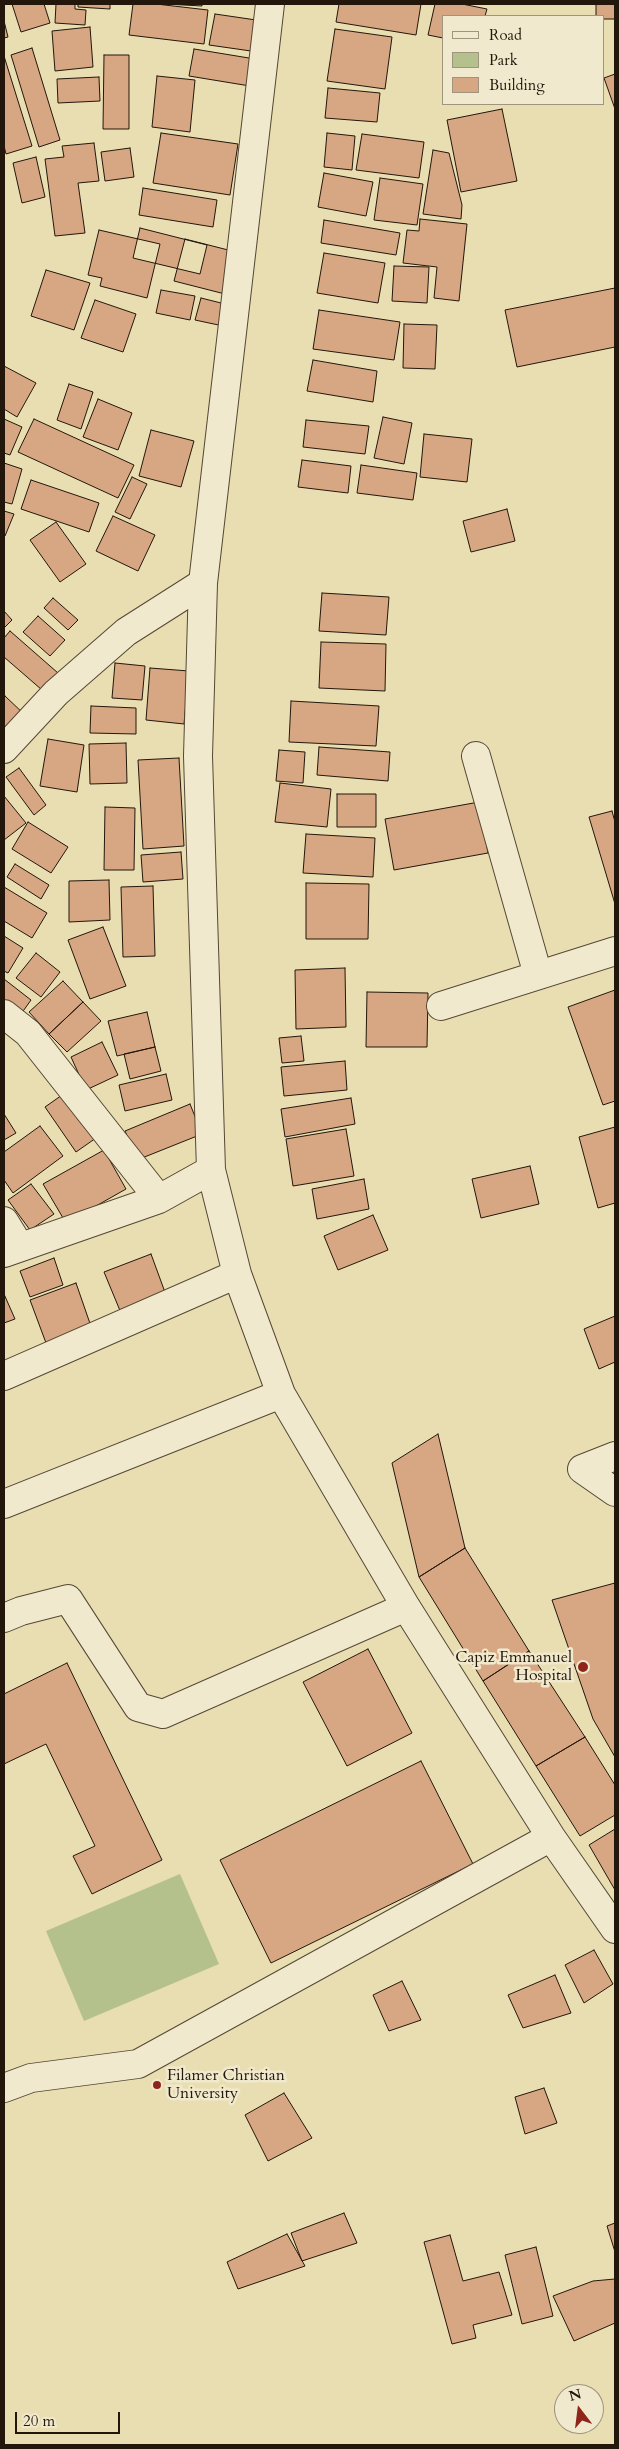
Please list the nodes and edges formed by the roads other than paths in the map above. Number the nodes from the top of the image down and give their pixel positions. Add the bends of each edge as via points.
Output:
1 (270, 4) edge
2 (203, 583) junction
3 (4, 749) edge
4 (476, 756) dead end
5 (615, 951) edge
6 (538, 975) junction
7 (441, 1006) dead end
8 (4, 1014) edge
9 (211, 1170) junction
10 (159, 1200) junction
11 (4, 1221) edge
12 (12, 1250) edge
13 (237, 1274) junction
14 (4, 1376) edge
15 (281, 1394) junction
16 (615, 1456) edge
17 (615, 1492) edge
18 (4, 1504) edge
19 (406, 1608) junction
20 (4, 1618) edge
21 (551, 1837) junction
22 (615, 1929) edge
23 (4, 2088) edge

1 - 2 street
2 - 3 street via 126,632 56,693
2 - 9 street via 198,756
4 - 6 street
5 - 6 street
6 - 7 street
8 - 10 street via 28,1033
9 - 10 street
9 - 13 street
10 - 12 street
11 - 12 street
13 - 14 street
13 - 15 street
15 - 18 street
15 - 19 street
16 - 17 street via 582,1469
19 - 20 street via 163,1714 138,1707 68,1599 21,1610
19 - 21 street
21 - 22 street
21 - 23 street via 138,2064 30,2078

